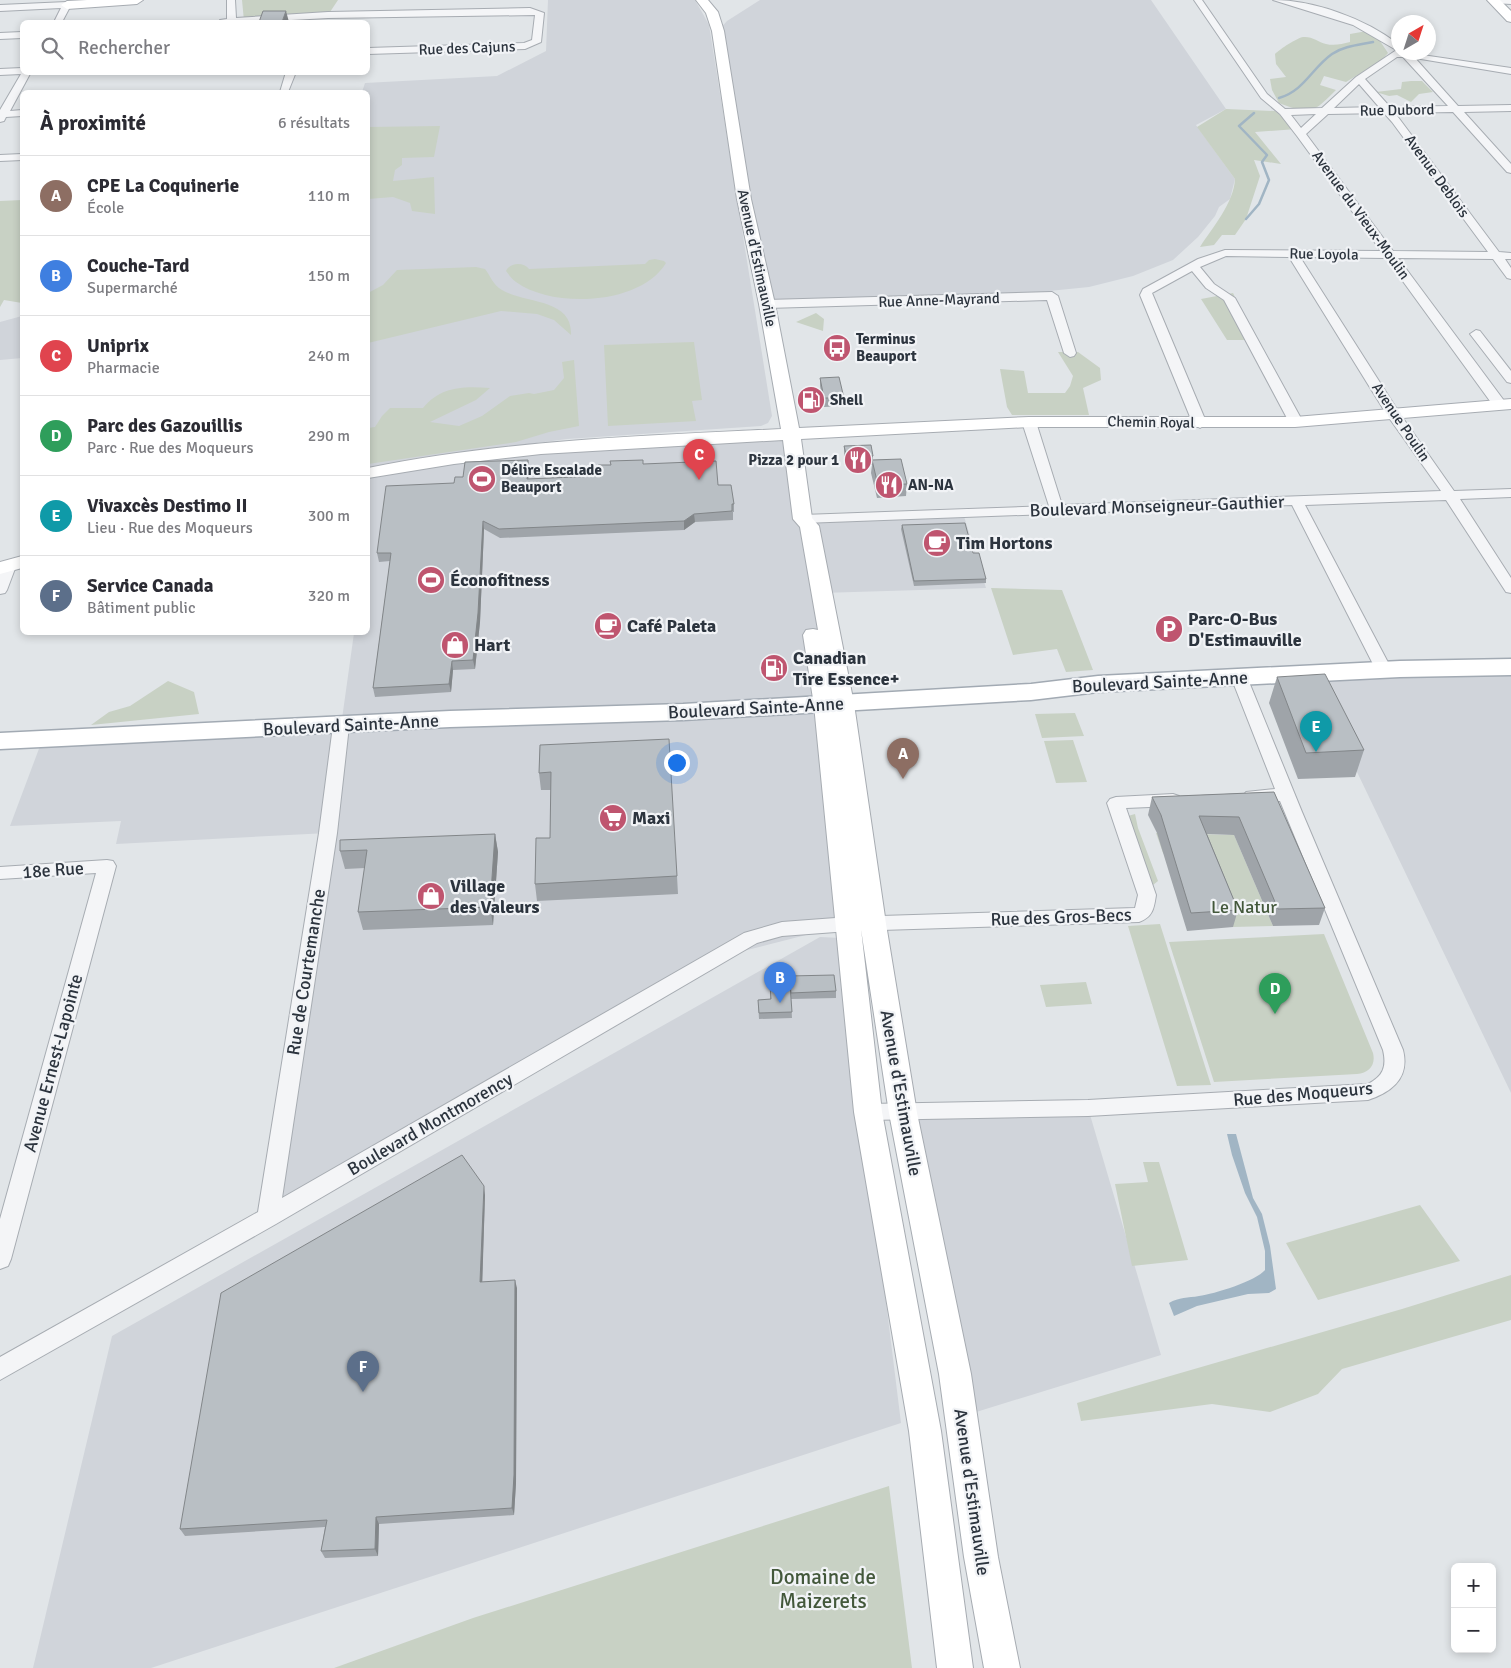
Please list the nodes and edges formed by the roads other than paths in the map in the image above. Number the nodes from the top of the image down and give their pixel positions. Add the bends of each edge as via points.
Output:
1 (137, 0) edge
2 (231, 0) edge
3 (702, 0) edge
4 (1198, 0) edge
5 (1276, 0) edge
6 (1493, 0) edge
7 (1511, 1) edge
8 (69, 3) edge
9 (84, 3) edge
10 (0, 8) edge
11 (1511, 18) edge
12 (308, 19) edge
13 (59, 20) edge
14 (59, 20) edge
15 (228, 20) edge
16 (234, 20) edge
17 (20, 35) edge
18 (0, 36) edge
19 (1391, 42) edge
20 (370, 51) edge
21 (1391, 57) edge
22 (1436, 57) edge
23 (1411, 60) edge
24 (1499, 69) junction
25 (20, 71) edge
26 (1511, 71) edge
27 (0, 72) edge
28 (25, 75) edge
29 (290, 75) edge
30 (1359, 79) junction
31 (1511, 83) edge
32 (285, 90) edge
33 (1511, 108) edge
34 (1454, 109) junction
35 (1386, 110) junction
36 (1325, 111) junction
37 (1283, 112) junction
38 (20, 113) edge
39 (1, 115) edge
40 (1301, 134) junction
41 (20, 157) edge
42 (0, 158) edge
43 (1511, 170) edge
44 (1292, 253) junction
45 (1391, 256) junction
46 (1496, 256) junction
47 (1511, 256) edge
48 (1194, 267) junction
49 (1511, 276) edge
50 (767, 304) junction
51 (1476, 334) dead end
52 (1070, 353) dead end
53 (1511, 379) edge
54 (1506, 405) edge
55 (1394, 415) junction
56 (1029, 422) junction
57 (1296, 422) junction
58 (1200, 424) junction
59 (791, 434) junction
60 (370, 473) edge
61 (1511, 493) edge
62 (1450, 495) junction
63 (1296, 500) junction
64 (1057, 510) junction
65 (803, 519) junction
66 (10, 565) edge
67 (0, 590) edge
68 (1511, 590) edge
69 (1511, 666) edge
70 (1384, 670) junction
71 (1239, 677) junction
72 (834, 705) junction
73 (342, 726) junction
74 (0, 741) edge
75 (1286, 795) junction
76 (1235, 797) edge
77 (1186, 799) edge
78 (107, 866) joint
79 (0, 873) edge
80 (861, 924) junction
81 (868, 1112) junction
82 (903, 1113) junction
83 (6, 1211) edge
84 (268, 1217) junction
85 (0, 1259) edge
86 (0, 1369) edge
87 (955, 1668) edge
88 (1002, 1668) edge

1 - 9 main road
2 - 15 street
3 - 50 main road, Avenue d'Estimauville via 712,12 718,31 744,199
4 - 37 street via 1264,96
5 - 19 street via 1357,24
6 - 7 street
6 - 11 main road
8 - 9 main road
8 - 10 street
8 - 14 street
9 - 13 street
12 - 16 street via 243,17
12 - 20 street, Rue des Cajuns via 540,13 536,42 528,46
17 - 18 street
21 - 30 street, Avenue du Vieux-Moulin
22 - 24 street
23 - 34 street
24 - 26 street
24 - 31 street
25 - 27 street
28 - 39 street
29 - 32 street
30 - 35 street, Avenue Deblois
30 - 36 street, Avenue du Vieux-Moulin
33 - 34 street, Rue Dubord
34 - 35 street, Rue Dubord
34 - 43 street
35 - 36 street, Rue Dubord
35 - 46 street, Avenue Deblois
36 - 37 street, Rue Dubord
36 - 40 street, Avenue du Vieux-Moulin
37 - 40 street
38 - 39 street
40 - 45 street, Avenue du Vieux-Moulin
41 - 42 street
44 - 45 street, Rue Loyola
44 - 48 street, Rue Loyola via 1224,253
44 - 55 street, Avenue Poulin
45 - 46 street, Rue Loyola
45 - 54 street, Avenue du Vieux-Moulin
46 - 47 street, Rue Loyola
46 - 49 street, Avenue Deblois
48 - 57 street via 1210,286 1229,298
48 - 58 street, Rue Loyola via 1147,291 1146,295
50 - 52 street, Rue Anne-Mayrand via 1052,296
50 - 59 main road, Avenue d'Estimauville
51 - 53 street
54 - 55 main road, Chemin Royal
55 - 57 main road, Chemin Royal
55 - 62 street, Avenue Poulin
56 - 58 main road, Chemin Royal
56 - 59 main road, Chemin Royal
56 - 64 street
57 - 58 main road, Chemin Royal
59 - 60 main road, Chemin Royal via 555,447
59 - 65 main road, Avenue d'Estimauville
61 - 62 street, Boulevard Monseigneur-Gauthier
62 - 63 street, Boulevard Monseigneur-Gauthier
62 - 68 street, Avenue Poulin
63 - 64 street, Boulevard Monseigneur-Gauthier
63 - 70 street
64 - 65 street, Boulevard Monseigneur-Gauthier
65 - 72 main road, Avenue d'Estimauville via 809,526
66 - 67 street
69 - 70 main road, Boulevard Sainte-Anne
70 - 71 main road, Boulevard Sainte-Anne
71 - 72 main road, Boulevard Sainte-Anne via 1098,684 1031,692
71 - 75 street, Rue des Moqueurs
72 - 73 main road, Boulevard Sainte-Anne
72 - 80 main road, Avenue d'Estimauville
73 - 74 main road, Boulevard Sainte-Anne
73 - 84 street, Rue de Courtemanche
75 - 76 street
75 - 82 street, Rue des Moqueurs via 1393,1050 1396,1066 1385,1084 1368,1092 1216,1102
77 - 80 street, Rue des Gros-Becs via 1116,803 1147,895 1147,906 1139,915
78 - 79 street, 18e Rue
78 - 83 street, Avenue Ernest-Lapointe
80 - 81 main road, Avenue d'Estimauville
80 - 82 main road, Avenue d'Estimauville
80 - 84 street, Boulevard Montmorency via 782,929 751,938
81 - 82 street, Rue des Moqueurs
81 - 87 main road, Avenue d'Estimauville via 925,1431
82 - 88 main road, Avenue d'Estimauville via 955,1374 981,1557
83 - 85 street, Avenue Ernest-Lapointe
84 - 86 street, Boulevard Montmorency

